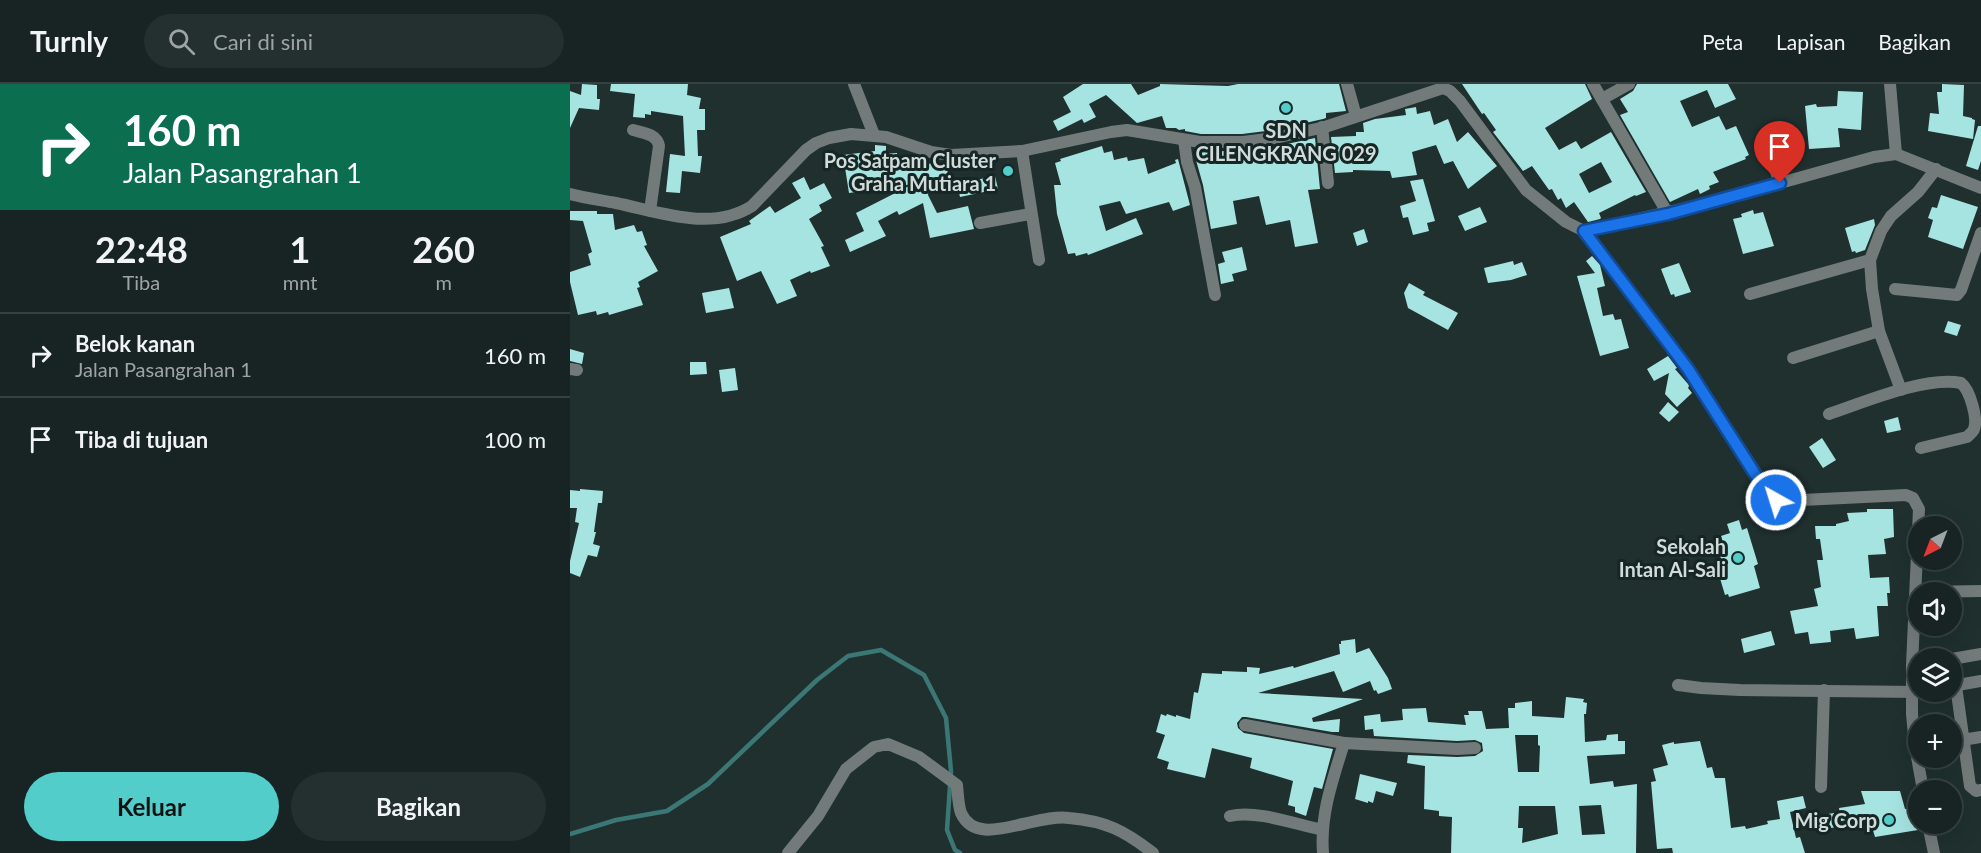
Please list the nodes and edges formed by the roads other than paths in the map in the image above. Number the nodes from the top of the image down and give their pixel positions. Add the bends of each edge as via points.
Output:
1 (854, 84) edge
2 (1347, 84) edge
3 (1593, 84) edge
4 (1629, 84) edge
5 (1890, 84) edge
6 (1602, 99) junction
7 (1356, 116) junction
8 (1322, 127) junction
9 (633, 130) dead end
10 (874, 135) junction
11 (1764, 139) dead end
12 (1184, 140) junction
13 (1022, 151) junction
14 (1896, 154) junction
15 (1936, 169) junction
16 (1328, 183) dead end
17 (1780, 183) junction
18 (1981, 188) edge
19 (570, 194) edge
20 (650, 211) junction
21 (1030, 214) junction
22 (1668, 214) junction
23 (980, 223) dead end
24 (1584, 231) junction
25 (1981, 232) edge
26 (1039, 260) dead end
27 (1870, 260) junction
28 (1895, 288) dead end
29 (1750, 294) dead end
30 (1215, 295) dead end
31 (1879, 331) junction
32 (1792, 358) dead end
33 (1900, 390) junction
34 (1829, 414) dead end
35 (1921, 448) dead end
36 (1920, 582) edge
37 (1981, 591) edge
38 (1962, 592) edge
39 (1981, 654) edge
40 (1962, 657) edge
41 (1981, 681) edge
42 (1678, 685) dead end
43 (1962, 685) edge
44 (1824, 690) junction
45 (1908, 692) edge
46 (1914, 702) edge
47 (1245, 725) dead end
48 (1981, 737) edge
49 (1962, 740) joint
50 (1344, 743) junction
51 (1475, 748) dead end
52 (1921, 780) edge
53 (1821, 787) dead end
54 (1981, 790) edge
55 (1230, 816) dead end
56 (1323, 830) junction
57 (1931, 834) edge
58 (788, 853) edge
59 (1153, 853) edge
60 (1323, 853) edge
61 (1934, 853) edge

1 - 10 street
2 - 7 street
3 - 6 street
4 - 6 street
5 - 14 street
6 - 22 street
7 - 8 street
7 - 24 street via 1447,89 1526,190 1566,222
8 - 12 street via 1243,142
8 - 16 street
9 - 20 street via 658,140
10 - 13 street via 951,155
10 - 20 street via 851,134 816,143 743,212 700,218
11 - 17 street
12 - 13 street via 1127,130
12 - 30 street
13 - 21 street
14 - 15 street
14 - 17 street
15 - 18 street
15 - 27 street via 1891,216
17 - 22 street
19 - 20 street
21 - 23 street
21 - 26 street
22 - 24 street
24 - 36 street via 1688,369 1771,496 1781,501 1906,495 1913,498 1919,509
25 - 28 street via 1957,295
27 - 29 street
27 - 31 street
31 - 32 street
31 - 33 street
33 - 34 street
33 - 35 street via 1947,382 1961,383 1967,388 1975,423 1972,432 1967,437
37 - 38 street
39 - 40 street
41 - 43 street
42 - 44 street
44 - 45 street
44 - 53 street
46 - 52 street via 1914,736
47 - 50 street
48 - 49 street
49 - 54 street via 1970,786
50 - 51 street
50 - 56 street via 1327,797
55 - 56 street via 1261,815
56 - 60 street
57 - 61 street
58 - 59 street via 818,816 846,770 874,747 888,744 919,757 957,785 960,811 970,824 981,829 1004,830 1067,817 1113,827

